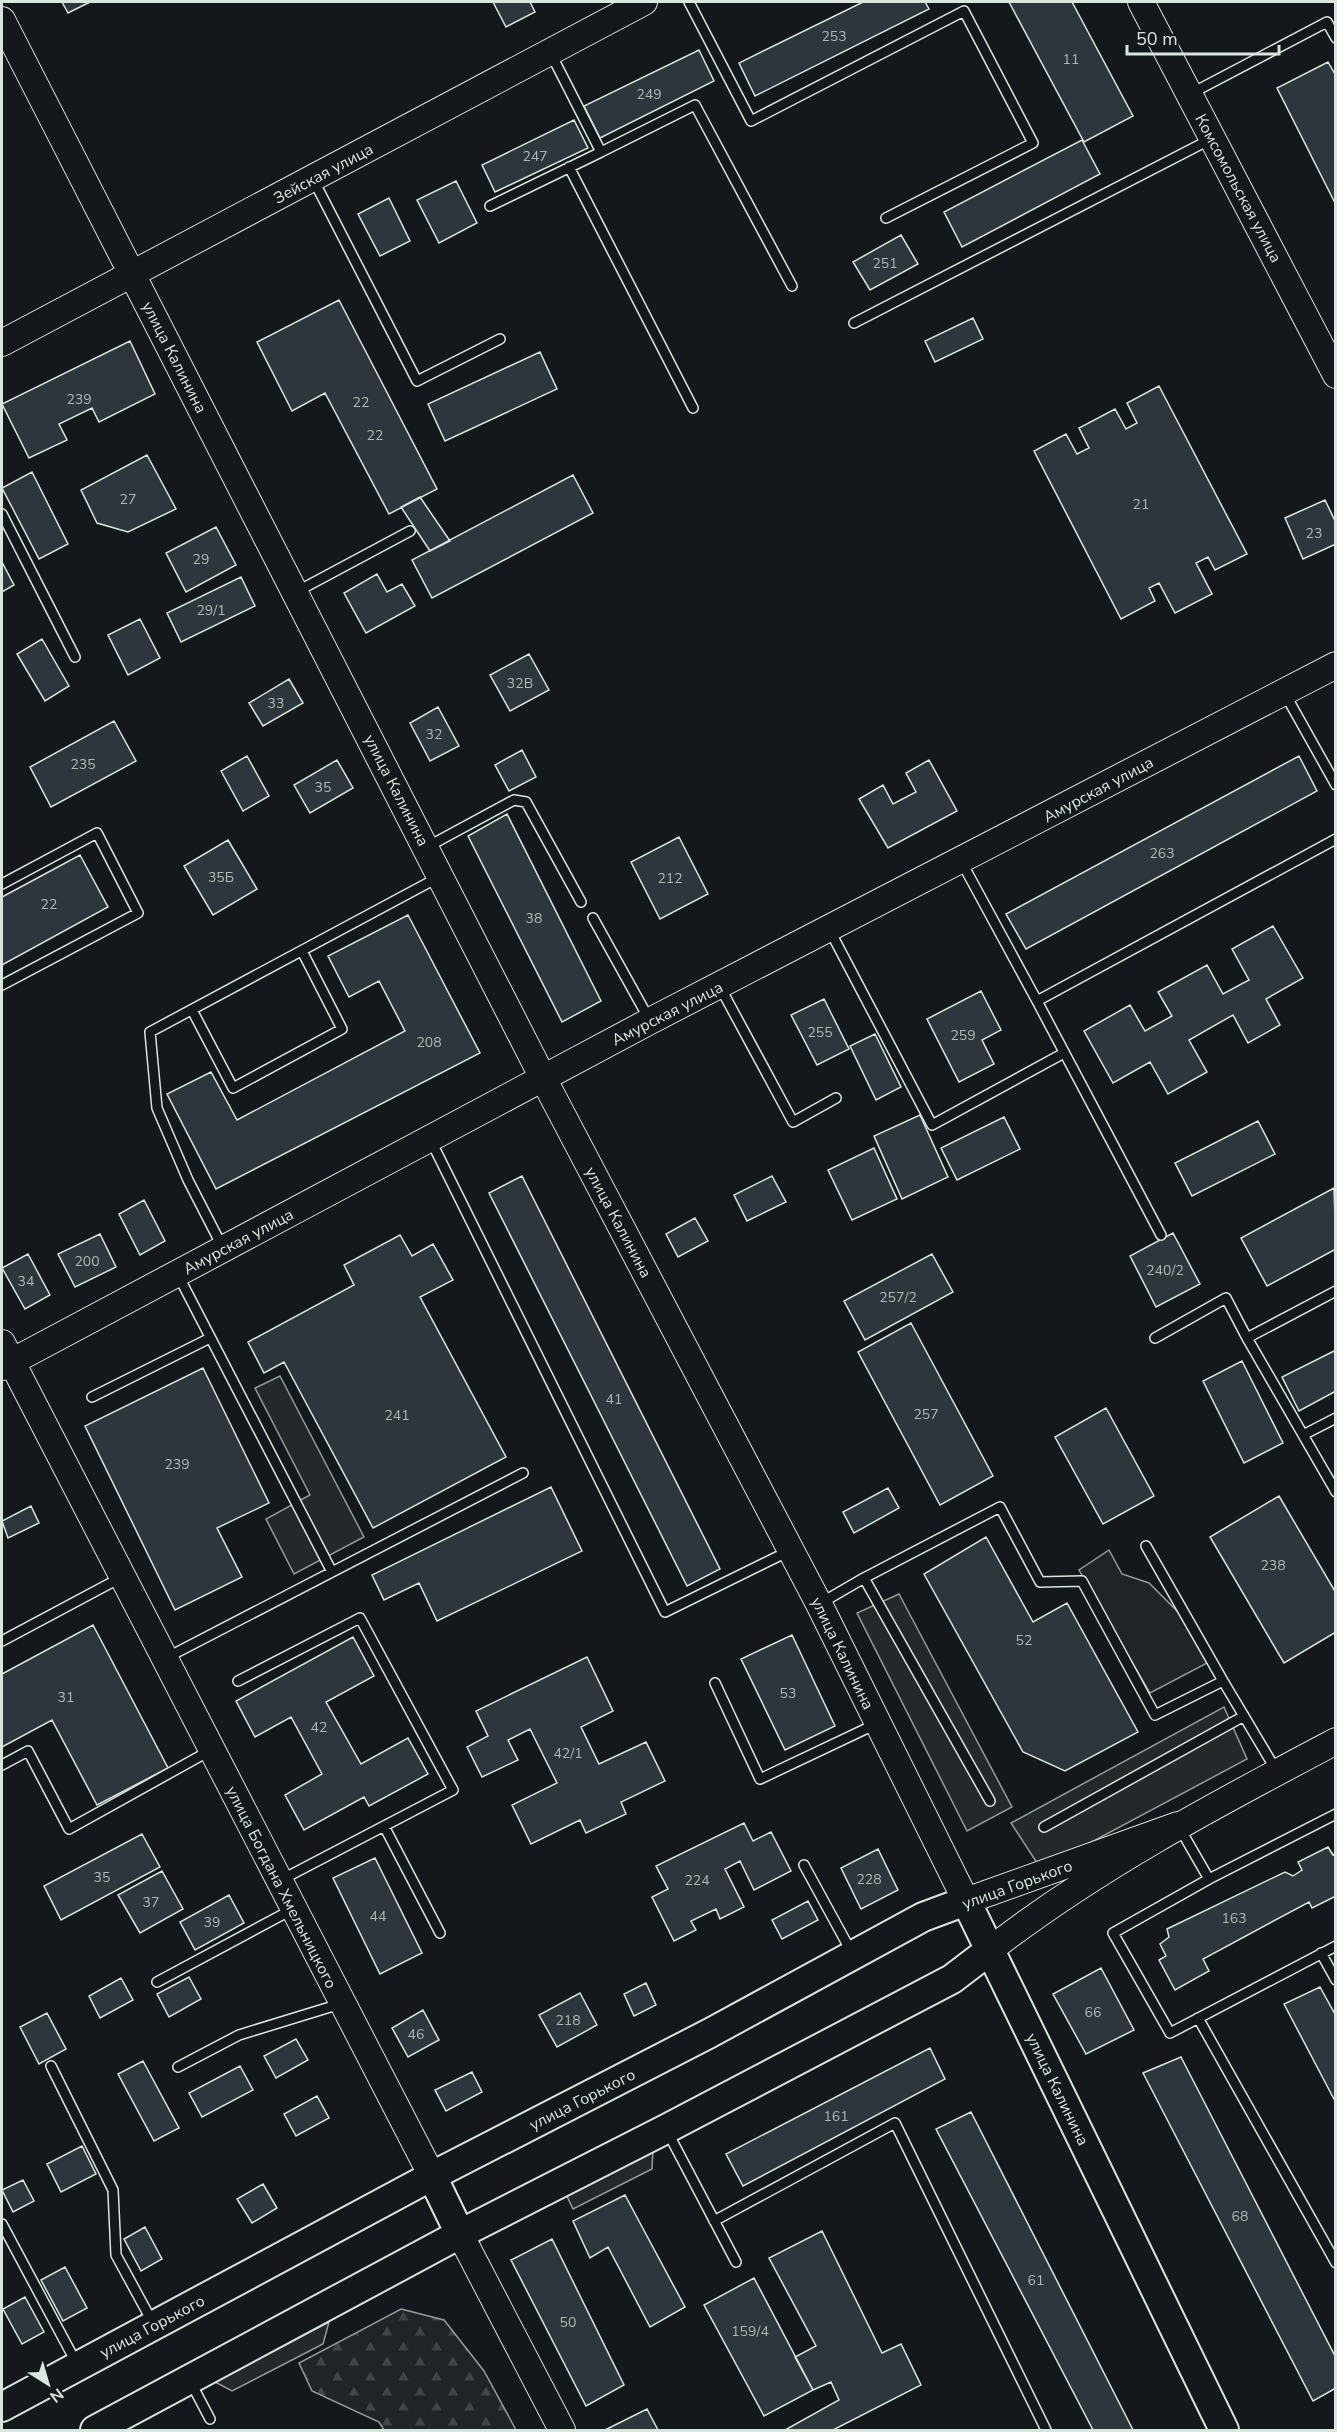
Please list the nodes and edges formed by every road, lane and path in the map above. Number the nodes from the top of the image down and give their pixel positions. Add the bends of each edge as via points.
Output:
1 (644, 2) edge
2 (689, 2) edge
3 (959, 2) edge
4 (1141, 2) edge
5 (964, 11) junction
6 (2, 20) edge
7 (1335, 38) edge
8 (550, 52) junction
9 (1189, 94) junction
10 (1213, 138) junction
11 (601, 152) junction
12 (569, 167) junction
13 (313, 178) junction
14 (490, 206) dead end
15 (886, 218) dead end
16 (133, 274) junction
17 (792, 286) dead end
18 (854, 323) dead end
19 (500, 339) dead end
20 (2, 343) edge
21 (1333, 364) edge
22 (693, 408) dead end
23 (2, 514) edge
24 (410, 531) dead end
25 (296, 592) junction
26 (75, 657) dead end
27 (1335, 665) edge
28 (1284, 692) junction
29 (1335, 785) edge
30 (1335, 839) edge
31 (426, 847) junction
32 (961, 860) junction
33 (441, 876) junction
34 (2, 884) edge
35 (581, 902) dead end
36 (593, 918) dead end
37 (829, 929) junction
38 (302, 951) junction
39 (2, 985) edge
40 (719, 986) junction
41 (1037, 1001) junction
42 (192, 1010) junction
43 (650, 1021) junction
44 (1064, 1053) junction
45 (543, 1078) junction
46 (836, 1098) dead end
47 (430, 1138) junction
48 (1161, 1235) dead end
49 (224, 1248) junction
50 (177, 1273) junction
51 (1335, 1291) edge
52 (210, 1338) junction
53 (1155, 1338) dead end
54 (1247, 1338) junction
55 (5, 1357) edge
56 (92, 1397) dead end
57 (1335, 1418) edge
58 (1303, 1435) junction
59 (523, 1473) dead end
60 (1335, 1492) edge
61 (1146, 1546) dead end
62 (791, 1550) junction
63 (332, 1572) junction
64 (122, 1577) junction
65 (864, 1578) junction
66 (819, 1604) junction
67 (2, 1641) edge
68 (164, 1659) junction
69 (238, 1681) dead end
70 (1223, 1681) junction
71 (715, 1683) dead end
72 (1244, 1716) junction
73 (878, 1723) junction
74 (1335, 1741) edge
75 (211, 1750) junction
76 (2, 1765) edge
77 (1277, 1772) junction
78 (990, 1801) dead end
79 (1335, 1814) edge
80 (1178, 1825) junction
81 (384, 1826) junction
82 (1044, 1827) dead end
83 (804, 1865) dead end
84 (1209, 1879) junction
85 (279, 1881) junction
86 (966, 1901) junction
87 (293, 1909) junction
88 (440, 1933) dead end
89 (1335, 1946) edge
90 (990, 1950) junction
91 (1321, 1953) junction
92 (853, 1956) junction
93 (1335, 1980) edge
94 (157, 1982) dead end
95 (342, 2003) junction
96 (1198, 2018) junction
97 (51, 2066) dead end
98 (178, 2067) dead end
99 (666, 2129) junction
100 (432, 2176) junction
101 (714, 2221) junction
102 (2, 2224) edge
103 (460, 2234) junction
104 (736, 2262) dead end
105 (1335, 2263) edge
106 (155, 2325) junction
107 (78, 2366) junction
108 (189, 2380) junction
109 (2, 2408) edge
110 (210, 2419) dead end
111 (95, 2430) edge
112 (562, 2430) edge
113 (1046, 2430) edge
114 (1224, 2430) edge

1 - 8 street, Зейская улица
2 - 5 lane via 751,121
3 - 5 lane
4 - 9 street, Комсомольская улица
5 - 15 lane via 1033,143
6 - 16 street, улица Калинина
7 - 9 lane via 1327,22
8 - 11 lane
8 - 13 street, Зейская улица
9 - 10 street, Комсомольская улица
10 - 18 lane
10 - 21 street, Комсомольская улица
11 - 12 lane
11 - 17 lane via 695,105
12 - 14 lane
12 - 22 lane
13 - 16 street, Зейская улица
13 - 19 lane via 417,381
16 - 20 street, Зейская улица
16 - 25 street, улица Калинина
23 - 26 lane
24 - 25 lane
25 - 31 street, улица Калинина
27 - 28 street, Амурская улица
28 - 29 lane
28 - 32 street, Амурская улица
30 - 41 lane
31 - 33 street, улица Калинина
31 - 35 lane via 514,800 526,802
32 - 37 street, Амурская улица
32 - 41 lane
33 - 38 lane
33 - 45 street, улица Калинина
34 - 39 lane via 97,833 138,913
36 - 43 lane
37 - 40 street, Амурская улица
37 - 44 lane via 932,1125
38 - 42 lane
38 - 42 lane via 342,1029 233,1088
40 - 43 street, Амурская улица
40 - 46 lane via 793,1122
41 - 44 lane
42 - 49 lane via 150,1032 157,1108 188,1180
43 - 45 street, Амурская улица
44 - 48 lane
45 - 47 street, Амурская улица
45 - 62 street, улица Калинина
47 - 49 street, Амурская улица
47 - 62 lane via 665,1612
49 - 50 street, Амурская улица
50 - 52 lane
50 - 55 street, Амурская улица
51 - 54 lane
52 - 56 lane
52 - 63 lane
53 - 54 lane via 1226,1298
54 - 58 lane
55 - 64 street, улица Богдана Хмельницкого
57 - 58 lane
58 - 60 lane
59 - 63 lane
61 - 70 lane
62 - 66 street, улица Калинина
63 - 68 lane
64 - 67 lane
64 - 68 street, улица Богдана Хмельницкого
65 - 66 lane
65 - 70 lane via 1000,1507 1040,1582 1082,1581 1155,1715
65 - 78 lane
66 - 73 street, улица Калинина
68 - 75 street, улица Богдана Хмельницкого
69 - 81 lane via 360,1618 453,1790
70 - 72 lane
71 - 73 lane via 760,1779
72 - 77 lane
72 - 82 lane
73 - 86 street, улица Калинина
74 - 77 street, улица Горького
75 - 76 lane via 69,1829 28,1751
75 - 85 street, улица Богдана Хмельницкого
77 - 80 street, улица Горького
79 - 84 lane
80 - 84 lane
80 - 86 street, улица Горького
80 - 90 street, улица Горького via 1026,1922
81 - 85 lane
81 - 88 lane
83 - 92 lane
84 - 96 lane via 1113,1933 1170,2033
85 - 87 street, улица Богдана Хмельницкого
86 - 90 main road, улица Калинина
86 - 92 main road, улица Горького via 923,1917
87 - 94 lane
87 - 95 street, улица Богдана Хмельницкого
89 - 91 lane
90 - 99 main road, улица Горького via 952,1978
90 - 114 main road, улица Калинина
91 - 93 lane
91 - 96 lane
92 - 100 main road, улица Горького
95 - 98 lane via 239,2035
95 - 100 street, улица Богдана Хмельницкого
96 - 105 lane
97 - 106 lane via 113,2190 116,2255
99 - 101 lane
99 - 103 main road, улица Горького
100 - 103 main road, улица Богдана Хмельницкого
100 - 106 main road, улица Горького
101 - 104 lane
101 - 113 lane via 895,2123
102 - 107 lane
103 - 108 main road, улица Горького
103 - 112 street, улица Богдана Хмельницкого
106 - 107 main road, улица Горького
107 - 109 main road, улица Горького
108 - 110 lane
108 - 111 main road, улица Горького

